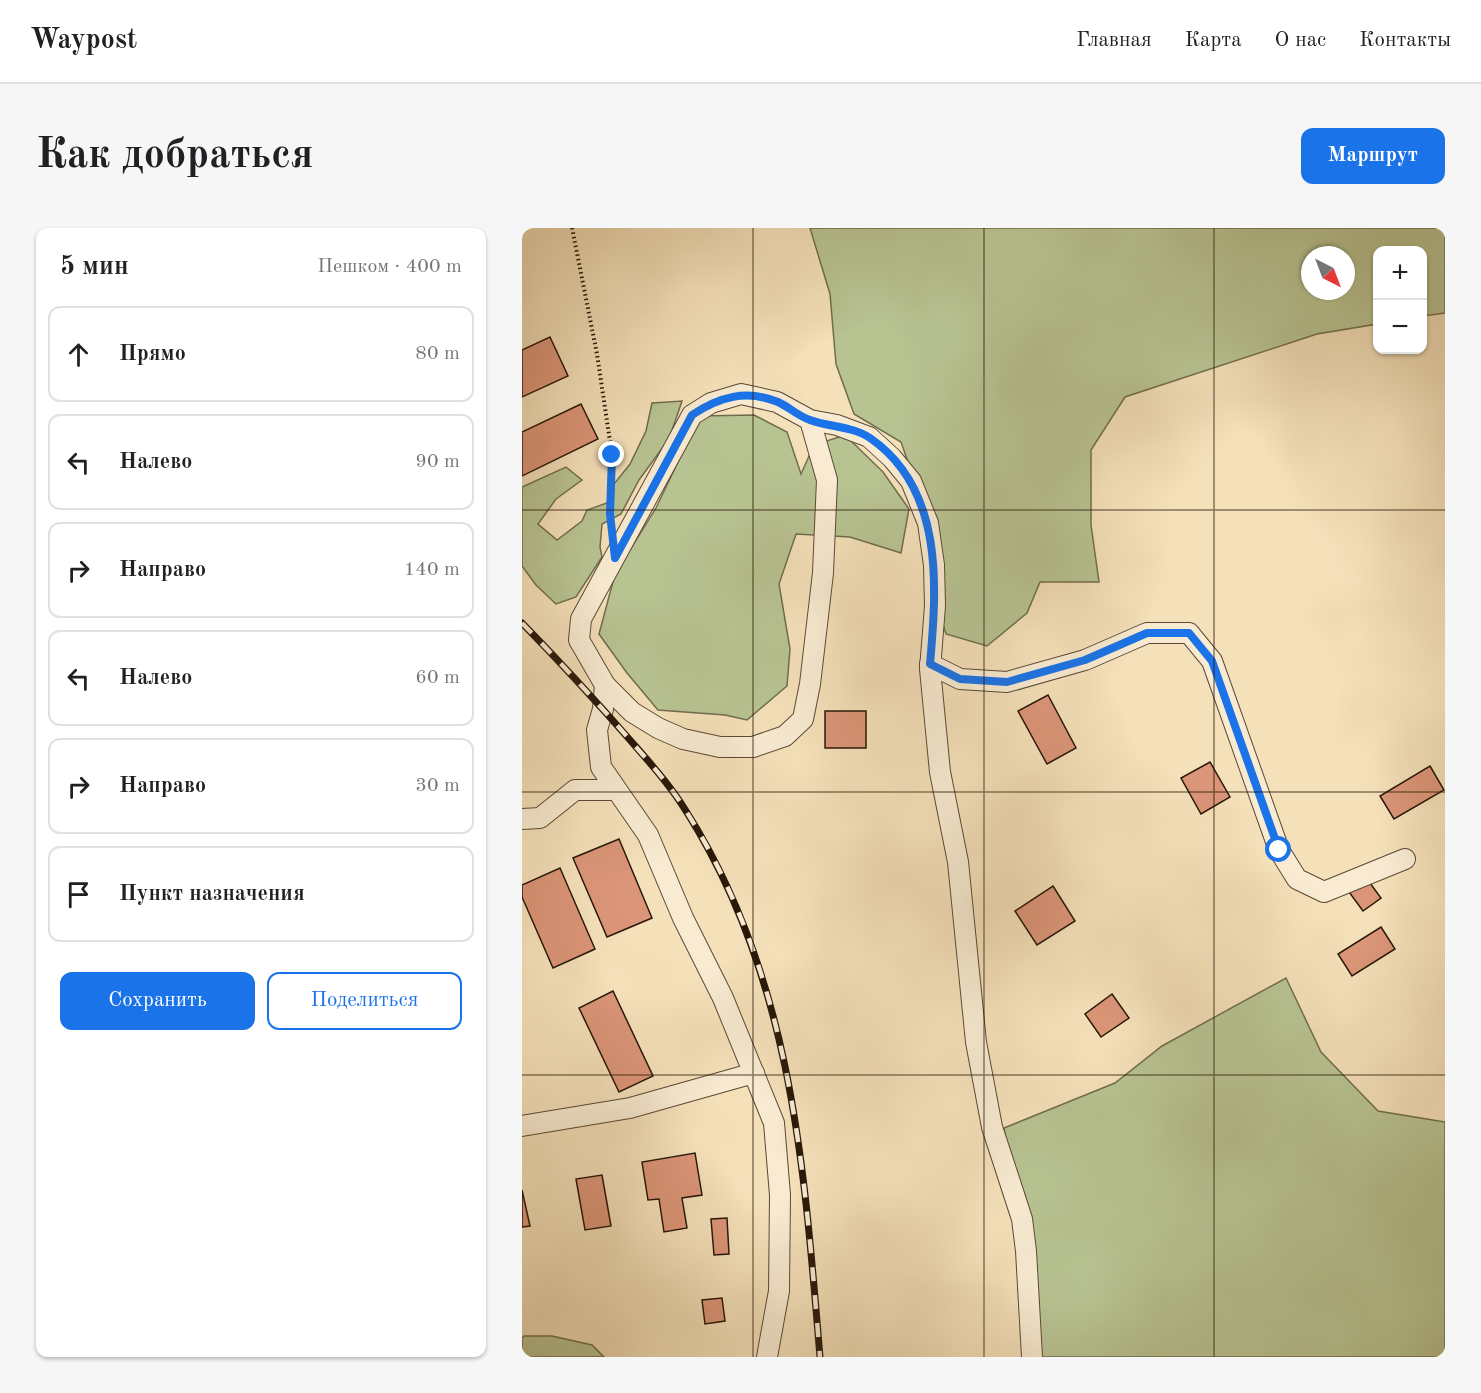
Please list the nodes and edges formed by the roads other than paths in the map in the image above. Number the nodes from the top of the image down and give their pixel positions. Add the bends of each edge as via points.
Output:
1 (810, 420) junction
2 (930, 664) junction
3 (605, 685) junction
4 (615, 790) junction
5 (522, 819) edge
6 (1405, 859) dead end
7 (754, 1073) junction
8 (522, 1126) edge
9 (767, 1357) edge
10 (1032, 1357) edge

1 - 2 street via 869,437 910,481 928,523 934,565
1 - 3 street via 777,402 741,394 711,403 692,415 581,619 579,640
1 - 3 street via 826,480 823,573 803,719 785,736 753,747 720,747 682,739 657,728 632,712
2 - 6 street via 960,679 1007,682 1085,660 1147,633 1189,633 1212,661 1279,850 1297,879 1324,892
2 - 10 street via 940,772 958,862 976,1042 992,1127 1022,1219
3 - 4 street via 597,730 601,767
4 - 5 street via 575,790 540,818
4 - 7 street via 648,835
7 - 8 street via 630,1108
7 - 9 street via 774,1123 780,1196 779,1291

